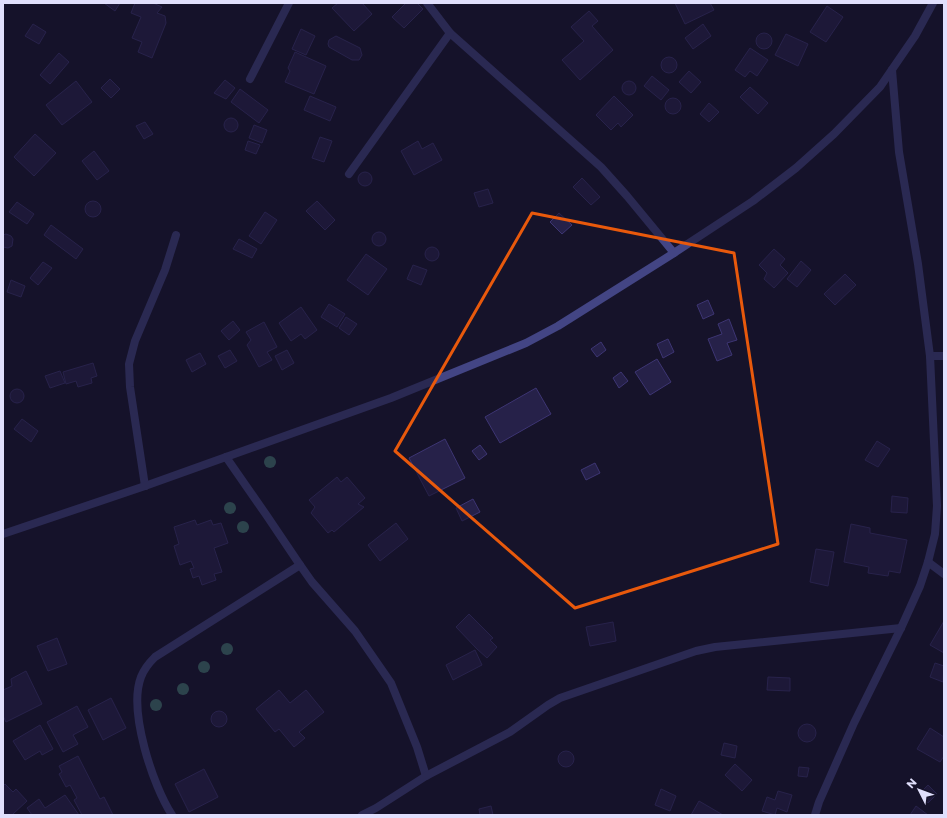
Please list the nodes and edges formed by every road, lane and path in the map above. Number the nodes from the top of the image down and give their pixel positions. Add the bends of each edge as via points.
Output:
1 (289, 3) edge
2 (427, 3) edge
3 (933, 3) edge
4 (450, 33) junction
5 (892, 70) junction
6 (250, 79) dead end
7 (349, 174) dead end
8 (176, 235) dead end
9 (674, 253) junction
10 (930, 356) junction
11 (944, 356) edge
12 (226, 457) junction
13 (145, 486) junction
14 (3, 534) edge
15 (928, 562) junction
16 (300, 565) junction
17 (944, 574) edge
18 (901, 628) junction
19 (426, 776) junction
20 (172, 815) edge
21 (362, 815) edge
22 (815, 815) edge

1 - 6 street
2 - 4 street
3 - 5 street
4 - 7 street
4 - 9 street via 602,167
5 - 9 street via 863,105 796,168 753,201
5 - 10 street via 899,152
8 - 13 street via 165,270 135,341 129,364
9 - 12 street via 558,326 526,343 391,398
10 - 11 street
10 - 15 street via 937,506 935,534
12 - 13 street
12 - 16 street
13 - 14 street
15 - 17 street
15 - 18 street
16 - 19 street via 355,631 391,683
16 - 20 street via 155,657 145,668 140,678 138,694 141,733 149,765
18 - 19 street via 696,651 560,698 510,732
18 - 22 street via 854,723
19 - 21 street

